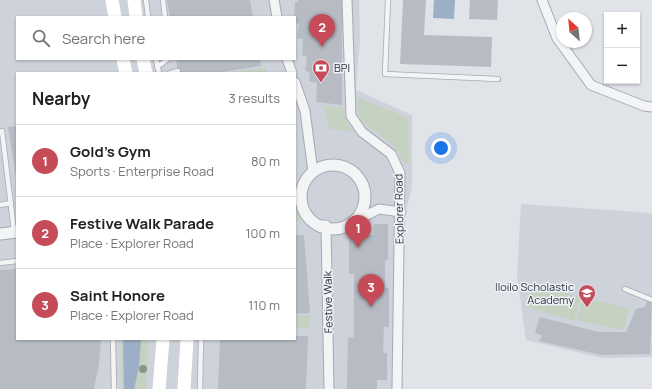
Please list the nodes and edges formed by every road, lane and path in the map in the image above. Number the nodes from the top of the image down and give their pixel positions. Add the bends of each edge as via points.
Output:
1 (112, 0) edge
2 (134, 0) edge
3 (146, 0) edge
4 (163, 0) edge
5 (274, 0) edge
6 (347, 0) edge
7 (388, 0) edge
8 (542, 0) edge
9 (115, 16) edge
10 (136, 16) edge
11 (148, 16) edge
12 (165, 16) edge
13 (277, 16) edge
14 (123, 60) edge
15 (144, 60) edge
16 (156, 60) edge
17 (167, 60) edge
18 (287, 60) edge
19 (152, 70) edge
20 (178, 71) dead end
21 (126, 72) edge
22 (174, 72) edge
23 (292, 72) edge
24 (498, 79) dead end
25 (296, 85) edge
26 (652, 107) edge
27 (2, 131) dead end
28 (313, 172) junction
29 (298, 200) edge
30 (11, 203) junction
31 (0, 204) edge
32 (400, 212) junction
33 (355, 221) junction
34 (316, 224) junction
35 (16, 233) edge
36 (0, 234) edge
37 (16, 261) edge
38 (0, 263) edge
39 (625, 289) dead end
40 (652, 300) edge
41 (113, 340) edge
42 (163, 340) edge
43 (187, 340) edge
44 (201, 340) edge
45 (114, 389) edge
46 (159, 389) edge
47 (184, 389) edge
48 (200, 389) edge
49 (329, 389) edge
50 (398, 389) edge

1 - 9 main road
2 - 10 main road
3 - 11 lane
4 - 12 lane
5 - 13 street
6 - 32 street, Explorer Road via 351,116 362,132 391,154 400,173
7 - 24 lane via 385,74
8 - 26 street via 557,38 591,85
14 - 21 main road
15 - 19 main road
16 - 19 lane
17 - 19 lane
18 - 23 street
20 - 22 lane
25 - 28 street via 305,111
27 - 30 lane
28 - 29 street via 305,178
28 - 33 street via 330,165 340,165 357,175 366,192 365,203
29 - 34 street
30 - 31 lane
30 - 35 lane
32 - 33 street via 379,209
32 - 50 street, Explorer Road
33 - 34 street via 336,229
34 - 49 street, Festive Walk via 326,225
35 - 36 street
37 - 38 lane
39 - 40 lane
41 - 45 lane
42 - 46 main road
43 - 47 main road
44 - 48 lane

